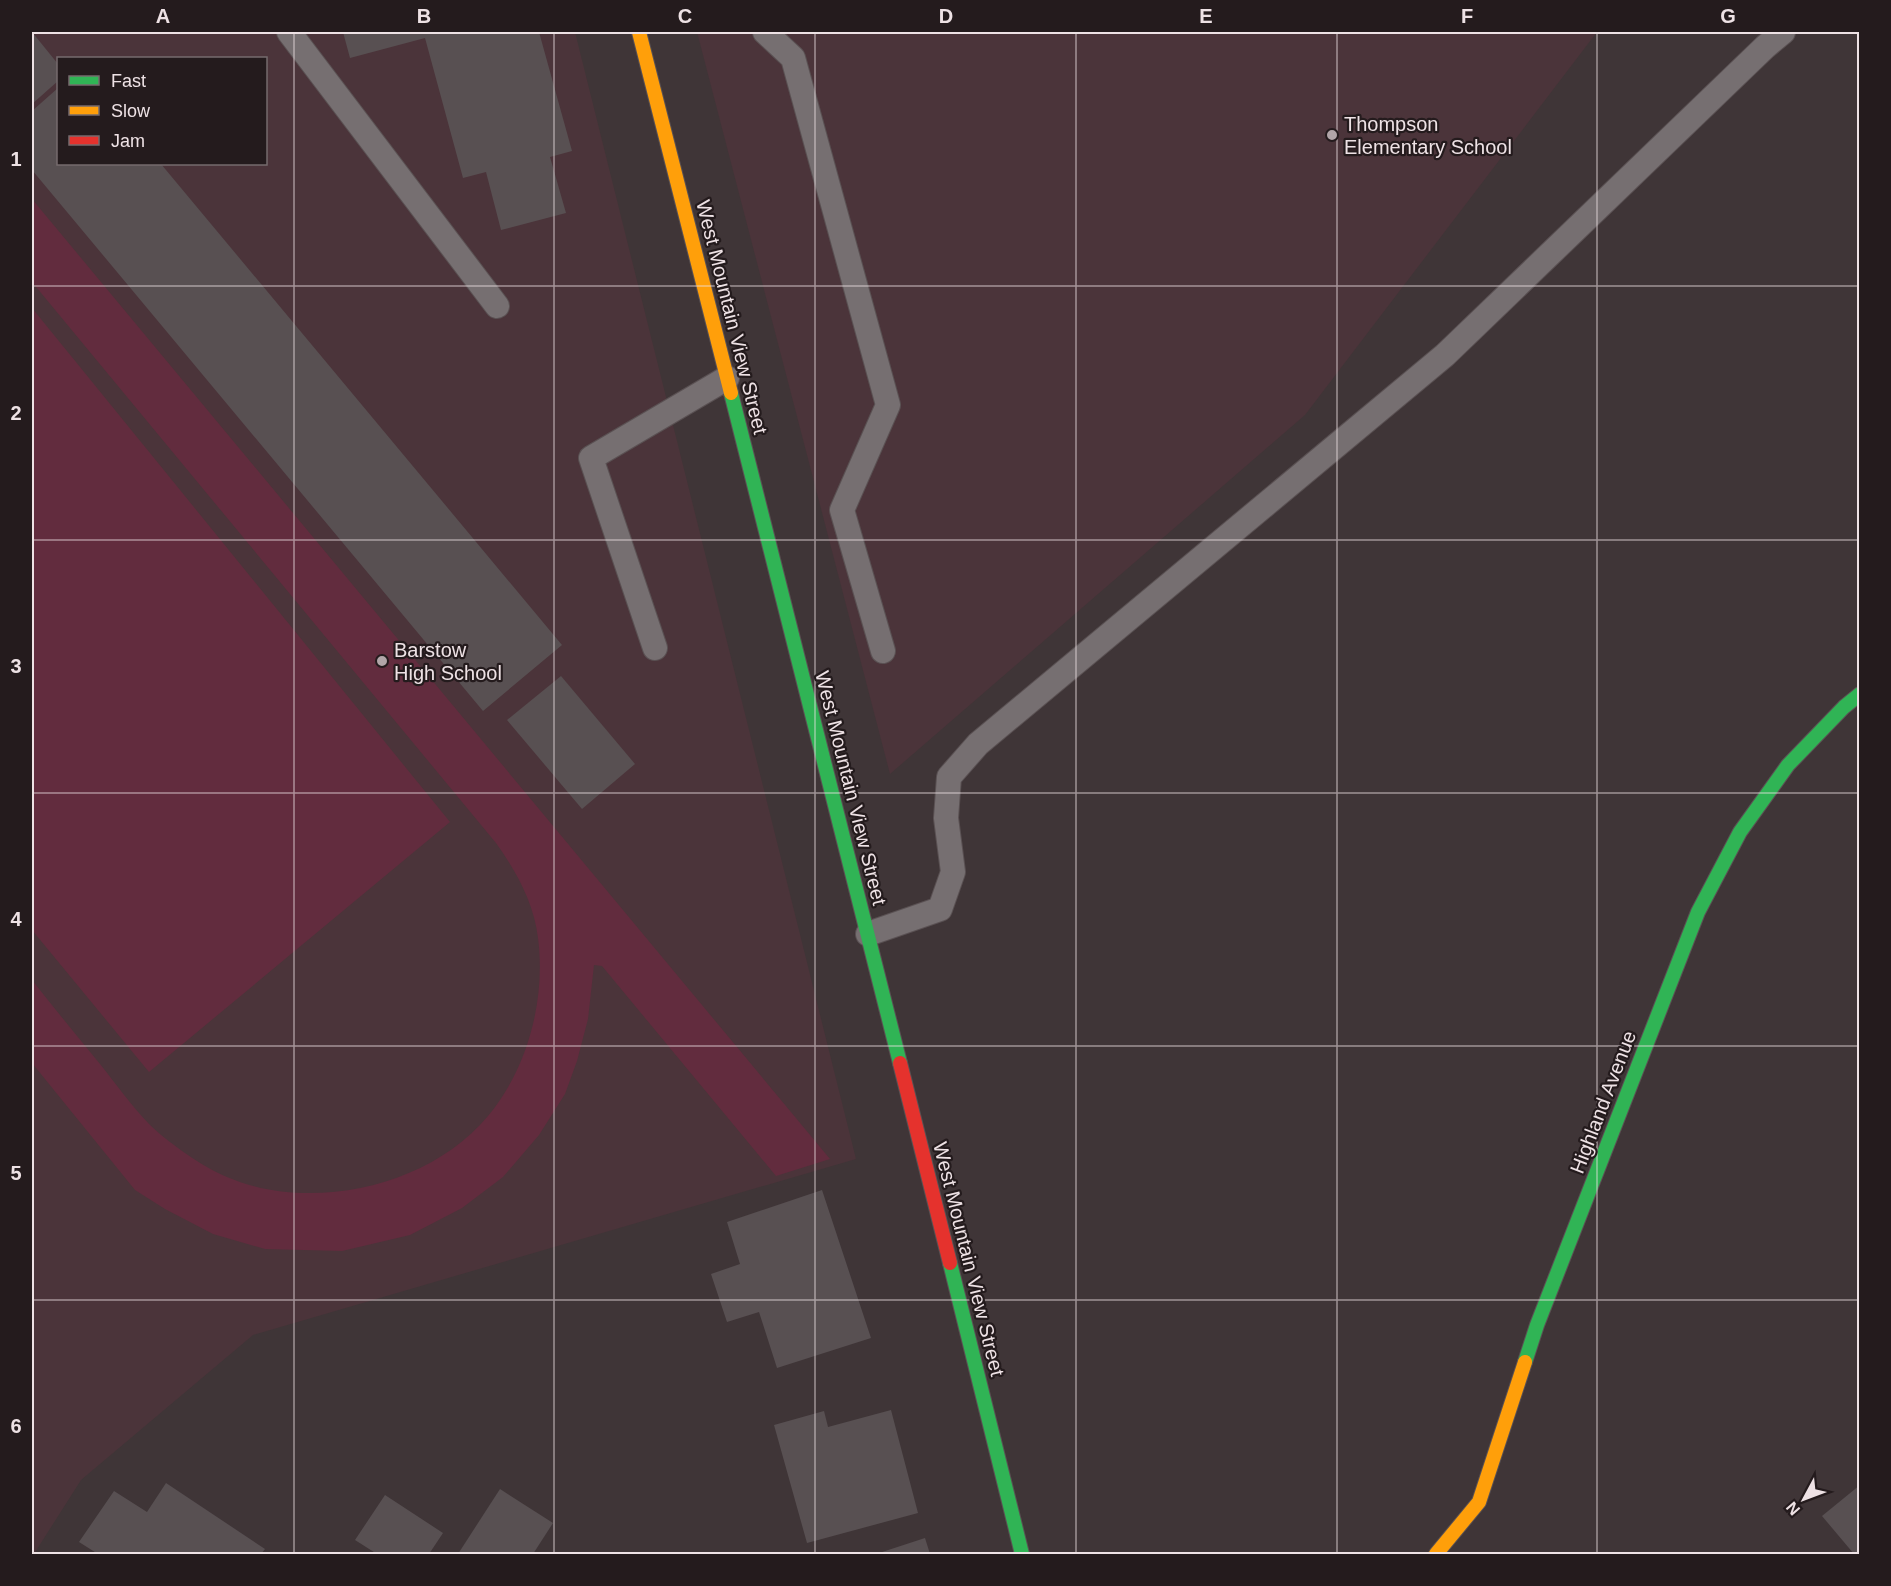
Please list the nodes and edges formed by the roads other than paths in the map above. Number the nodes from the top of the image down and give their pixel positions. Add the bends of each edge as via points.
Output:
1 (289, 32) edge
2 (639, 32) edge
3 (765, 32) edge
4 (1783, 32) edge
5 (497, 306) dead end
6 (727, 378) junction
7 (655, 648) dead end
8 (883, 651) dead end
9 (1860, 694) edge
10 (868, 934) junction
11 (1022, 1554) edge
12 (1436, 1554) edge

1 - 5 lane
2 - 6 street, West Mountain View Street
3 - 8 lane via 793,58 888,405 842,510
4 - 10 lane via 1445,355 978,744 949,777 946,818 953,872 940,909
6 - 7 lane via 591,458
6 - 10 street, West Mountain View Street
9 - 12 street, Highland Avenue via 1788,765 1740,832 1698,912 1537,1324 1479,1502
10 - 11 street, West Mountain View Street

